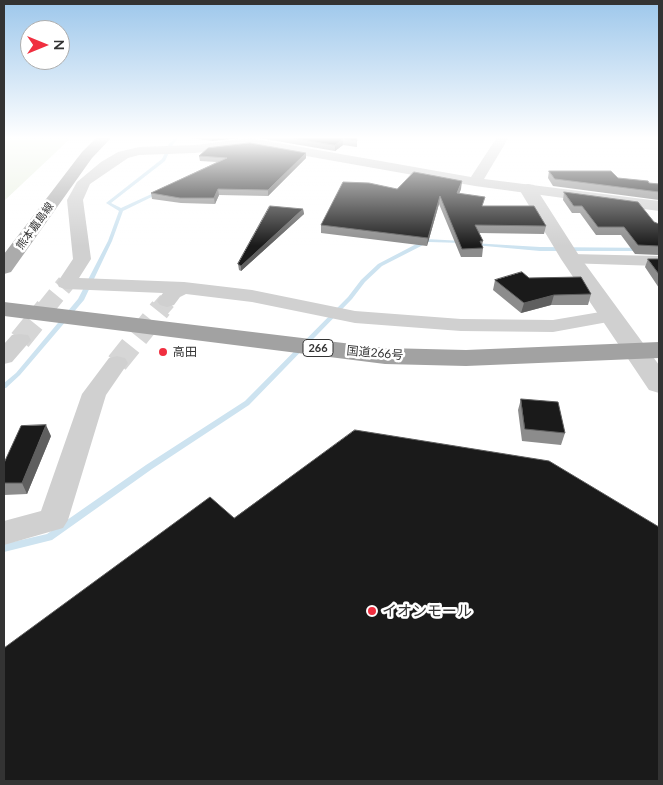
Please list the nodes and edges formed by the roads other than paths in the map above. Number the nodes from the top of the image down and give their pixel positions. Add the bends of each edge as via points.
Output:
1 (73, 174) edge
2 (95, 174) edge
3 (428, 174) edge
4 (480, 174) edge
5 (475, 182) junction
6 (528, 189) junction
7 (657, 213) edge
8 (571, 259) junction
9 (659, 261) edge
10 (4, 268) edge
11 (184, 288) junction
12 (167, 301) tunnel mouth
13 (4, 309) edge
14 (612, 316) junction
15 (20, 340) tunnel mouth
16 (647, 351) edge
17 (4, 358) edge
18 (117, 363) tunnel mouth
19 (659, 384) edge
20 (4, 533) edge

1 - 10 main road, 熊本嘉島線
2 - 11 street via 84,182 75,200 82,259 66,283
3 - 5 street
4 - 5 street
5 - 6 street
6 - 7 street via 640,203
6 - 8 street
8 - 9 street
8 - 14 street
11 - 12 street via 173,293
11 - 14 street via 252,296 355,317 441,323 553,326
13 - 16 highway, 国道266号 / 266 via 385,356 466,358
14 - 16 street
15 - 17 street
16 - 19 street
18 - 20 street via 94,394 53,520

